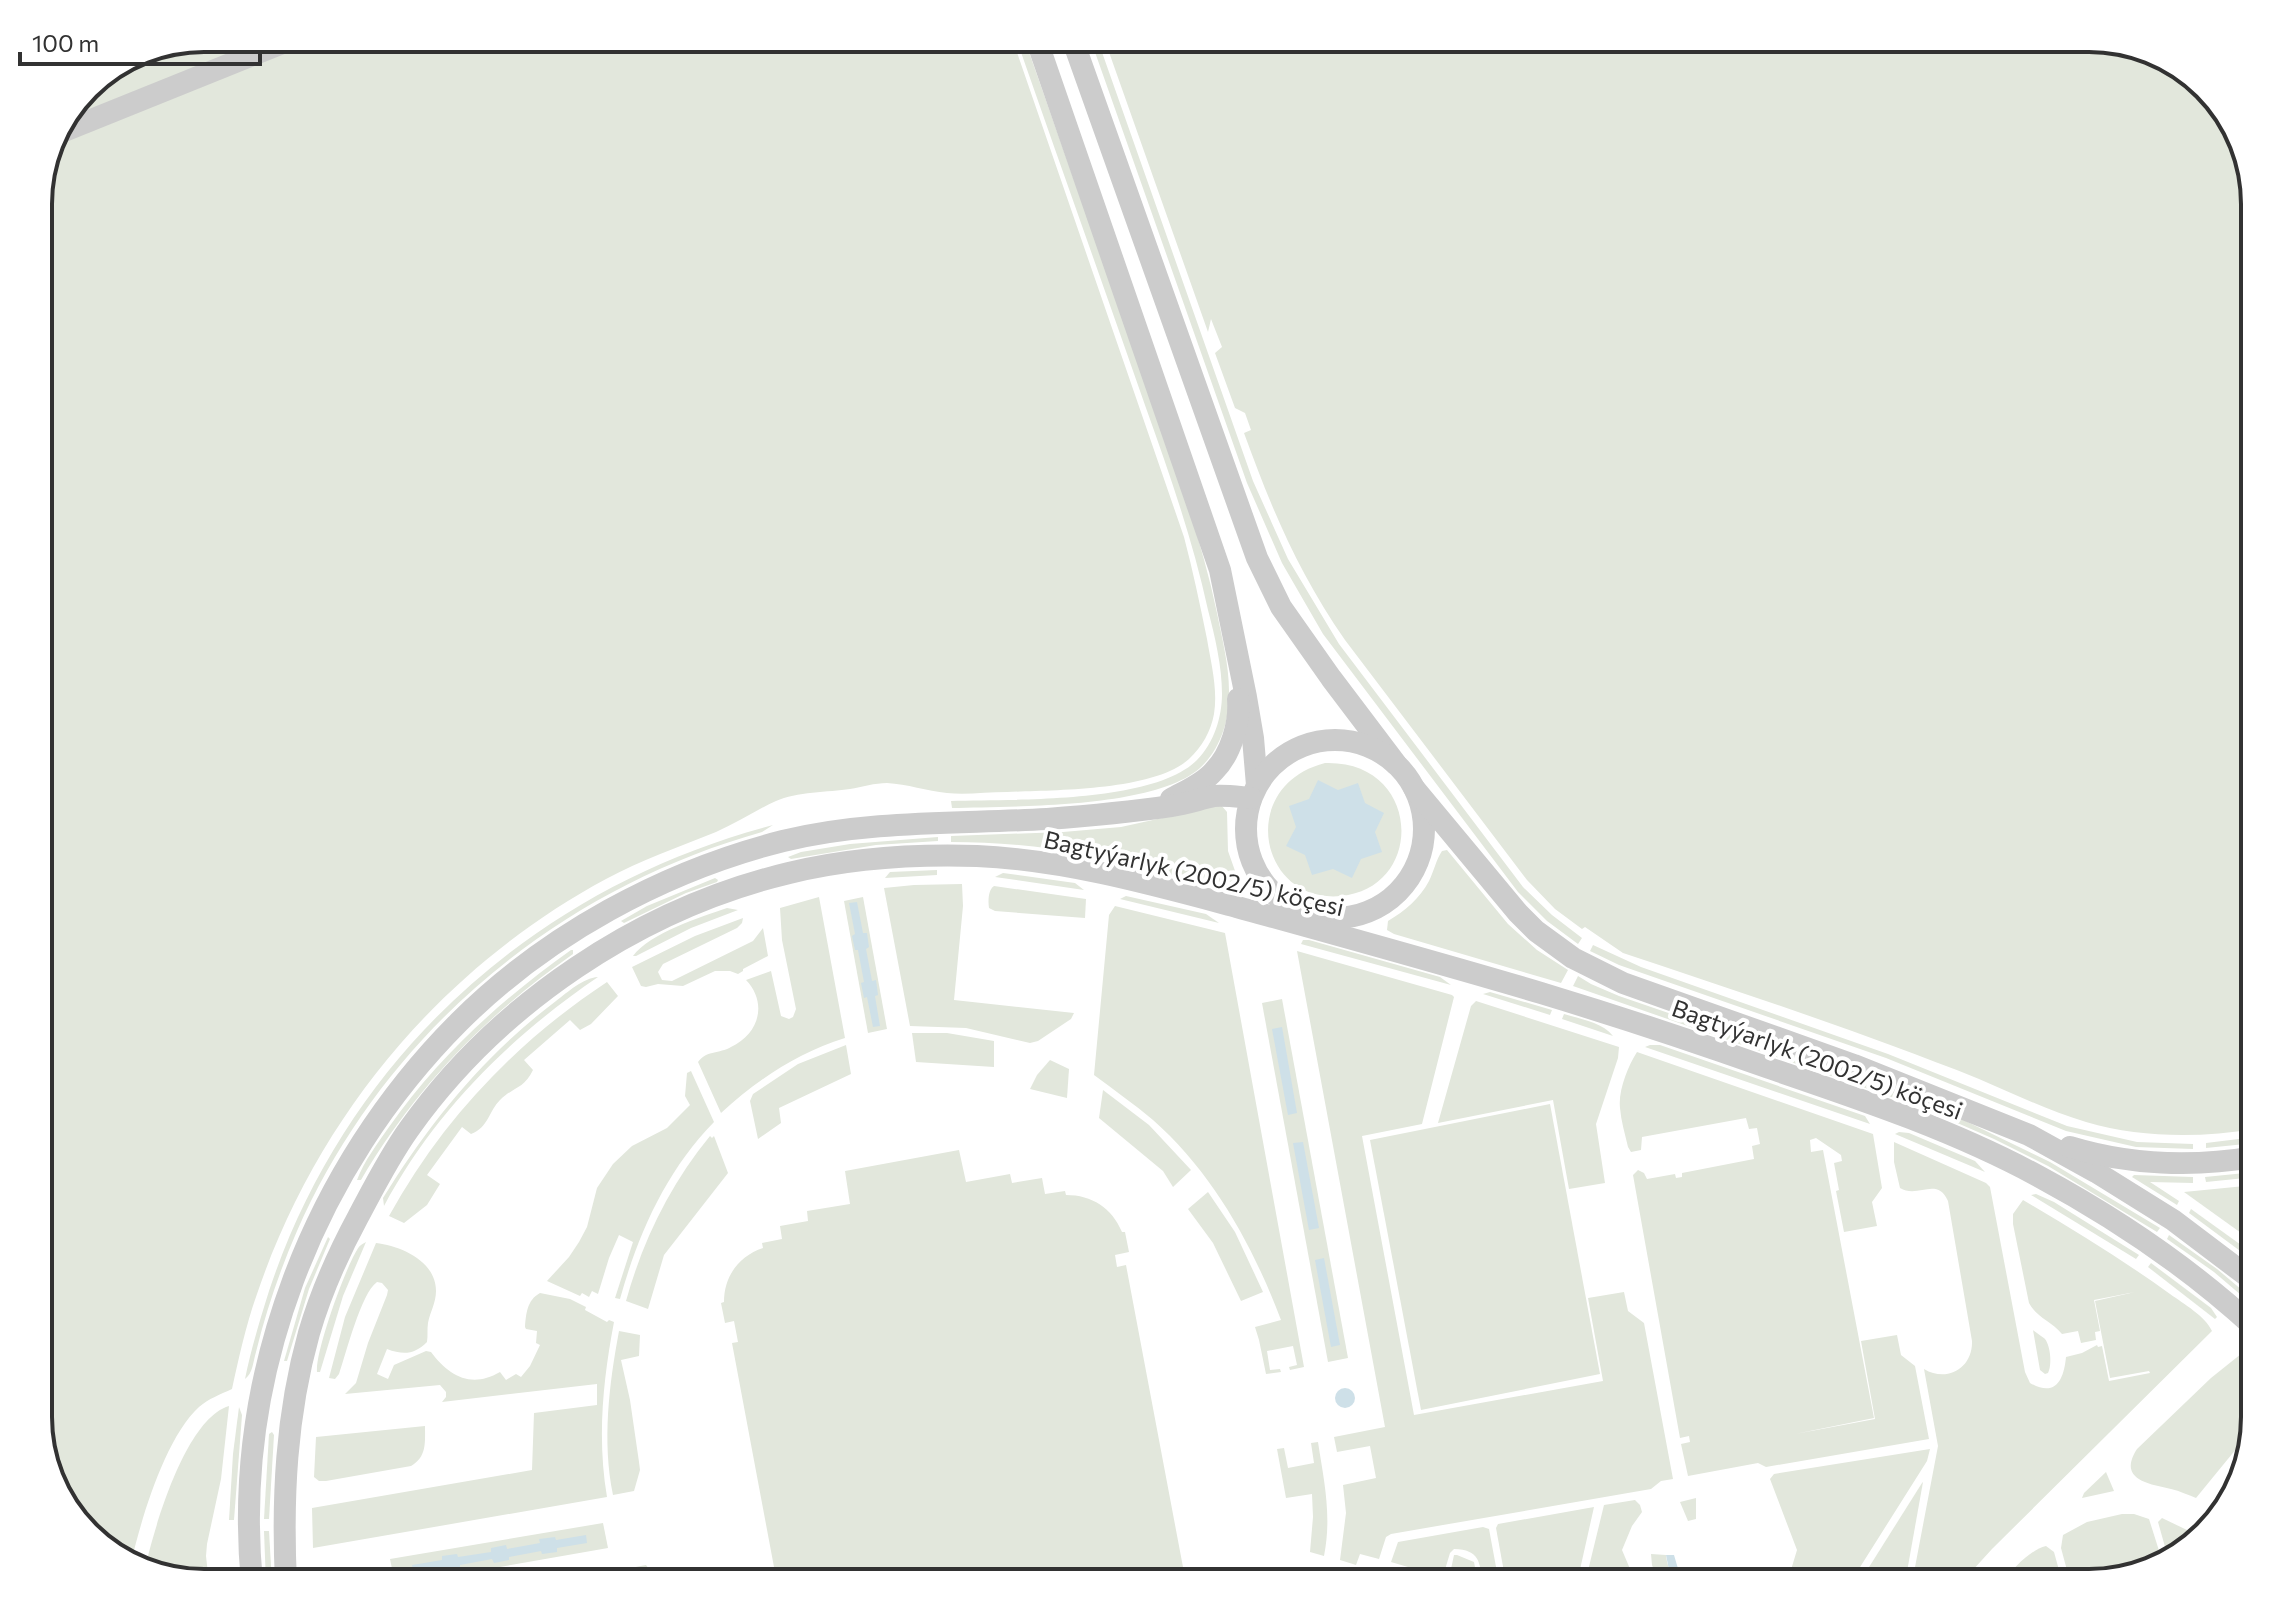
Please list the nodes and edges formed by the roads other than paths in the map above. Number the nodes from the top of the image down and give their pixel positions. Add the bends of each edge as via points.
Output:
1 (260, 52) edge
2 (1041, 52) edge
3 (1077, 52) edge
4 (72, 128) edge
5 (1232, 622) junction
6 (1396, 764) junction
7 (1414, 788) junction
8 (1254, 792) junction
9 (1147, 809) junction
10 (750, 851) junction
11 (759, 881) junction
12 (1284, 902) junction
13 (1255, 912) junction
14 (1340, 918) junction
15 (589, 923) junction
16 (1356, 939) junction
17 (605, 949) junction
18 (2029, 1135) junction
19 (2241, 1158) edge
20 (327, 1203) junction
21 (357, 1219) junction
22 (2241, 1271) edge
23 (2241, 1315) edge
24 (260, 1398) junction
25 (292, 1405) junction
26 (251, 1569) edge
27 (286, 1569) edge

1 - 4 street
2 - 5 street via 1220,570
3 - 6 street via 1257,558 1281,607
5 - 8 street via 1251,724
5 - 9 street via 1239,708 1227,753 1199,784
6 - 7 street
6 - 8 street via 1372,748 1329,740 1287,753
7 - 14 street via 1424,830 1412,873 1382,904
7 - 18 street, Bagtyýarlyk (2002/5) köçesi via 1518,913 1573,958 1623,983 1854,1065
8 - 9 street, Bagtyýarlyk (2002/5) köçesi
8 - 12 street via 1245,827 1249,856 1263,882
9 - 10 street, Bagtyýarlyk (2002/5) köçesi via 861,828
10 - 11 street
10 - 15 street, Bagtyýarlyk (2002/5) köçesi via 643,893
11 - 13 street, Bagtyýarlyk (2002/5) köçesi via 865,860 977,856 1071,867
11 - 17 street, Bagtyýarlyk (2002/5) köçesi via 659,920
12 - 13 street
12 - 14 street via 1311,915
13 - 16 street, Bagtyýarlyk (2002/5) köçesi
14 - 16 street
15 - 17 street
15 - 20 street, Bagtyýarlyk (2002/5) köçesi via 508,978 436,1046 384,1111
16 - 23 street, Bagtyýarlyk (2002/5) köçesi via 1635,1021 1942,1131 2035,1174 2115,1221
17 - 21 street, Bagtyýarlyk (2002/5) köçesi via 530,1003 460,1067 411,1126
18 - 19 street, Bagtyýarlyk (2002/5) köçesi via 2134,1161
18 - 22 street, Bagtyýarlyk (2002/5) köçesi via 2173,1220
20 - 21 street
20 - 24 street, Bagtyýarlyk (2002/5) köçesi via 286,1297
21 - 25 street, Bagtyýarlyk (2002/5) köçesi via 317,1307
24 - 25 street
24 - 26 street, Bagtyýarlyk (2002/5) köçesi via 250,1498
25 - 27 street, Bagtyýarlyk (2002/5) köçesi via 284,1499

